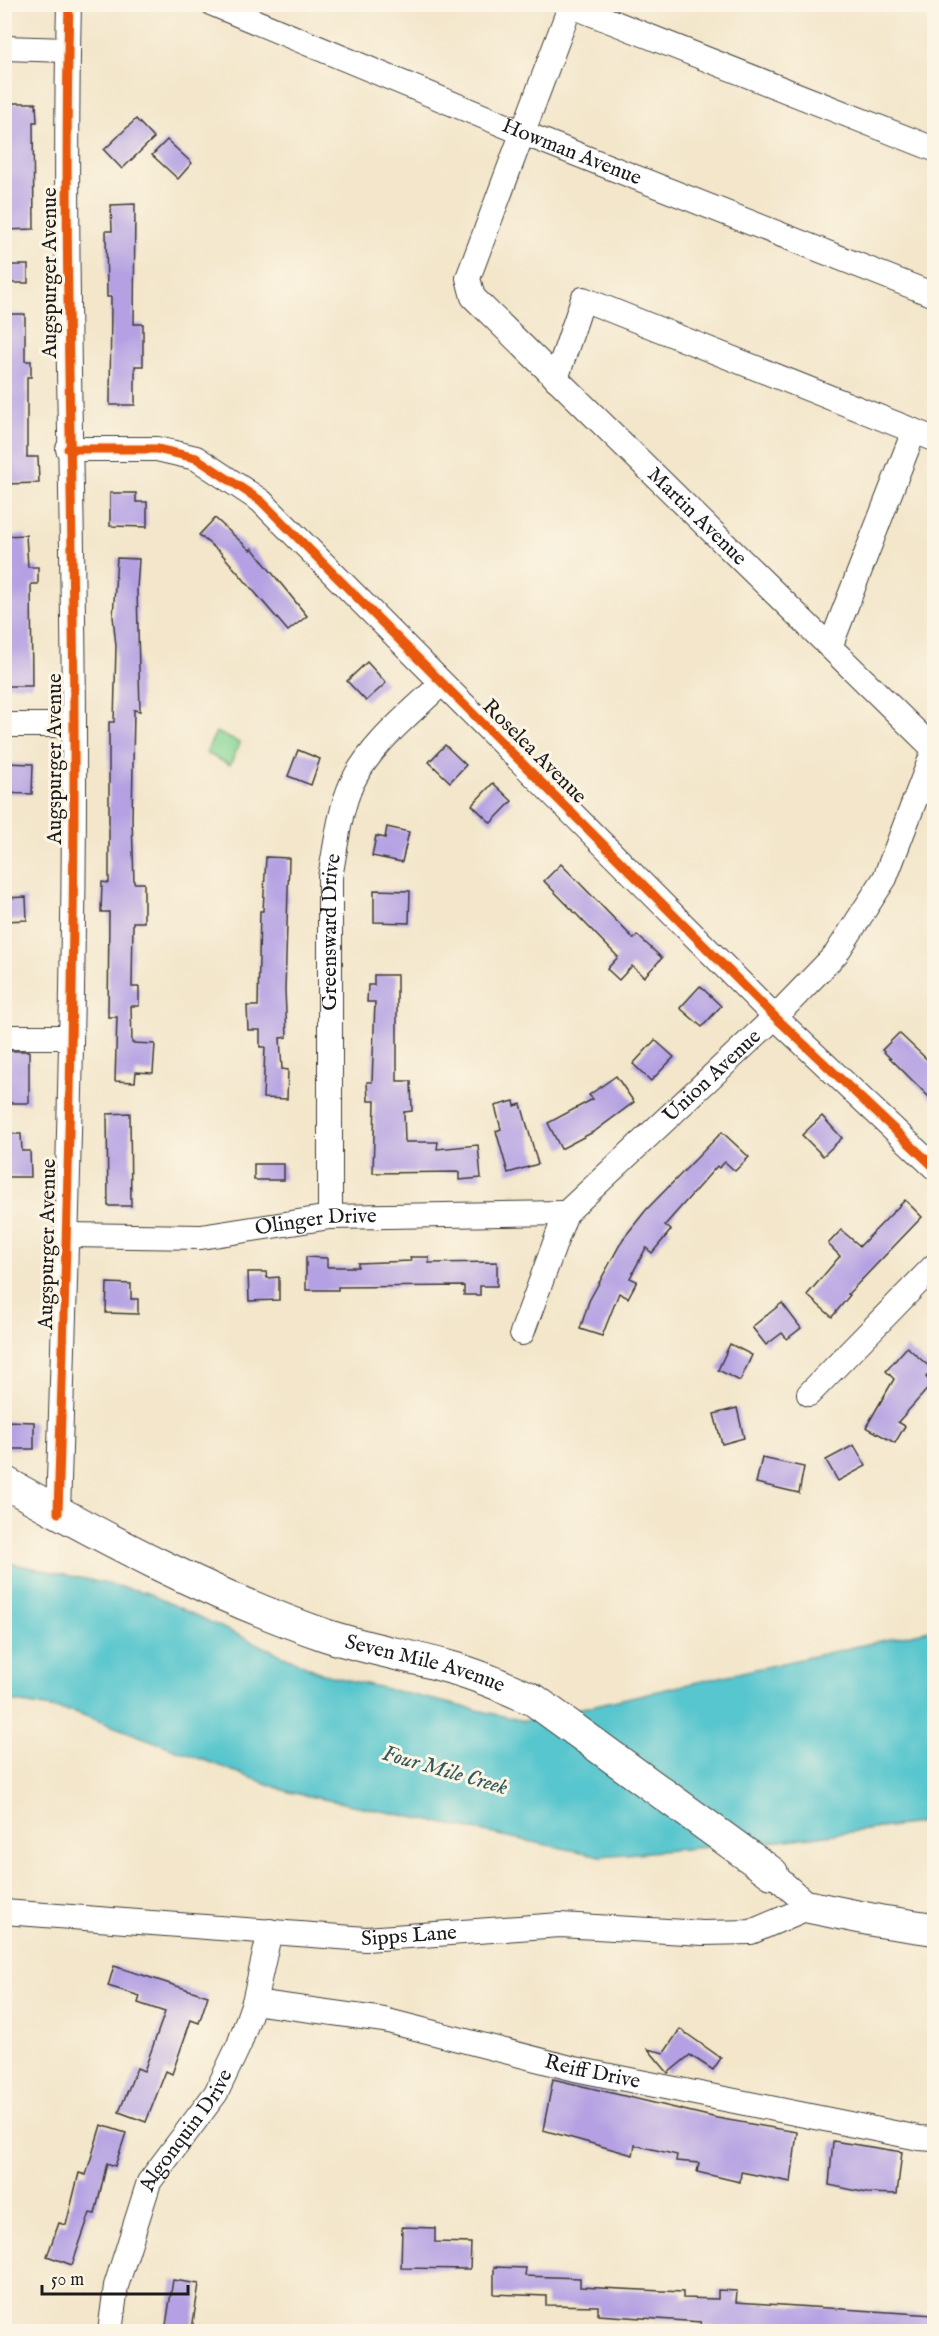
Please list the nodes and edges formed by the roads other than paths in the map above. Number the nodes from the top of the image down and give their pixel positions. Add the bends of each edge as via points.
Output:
1 (69, 4) edge
2 (213, 4) edge
3 (569, 5) edge
4 (4, 48) edge
5 (68, 50) junction
6 (523, 133) junction
7 (934, 149) edge
8 (934, 295) edge
9 (556, 379) junction
10 (924, 435) edge
11 (68, 449) junction
12 (830, 647) junction
13 (441, 684) junction
14 (4, 725) edge
15 (74, 725) junction
16 (934, 750) edge
17 (775, 1017) junction
18 (4, 1036) edge
19 (70, 1036) junction
20 (934, 1167) edge
21 (566, 1213) junction
22 (330, 1217) junction
23 (67, 1235) junction
24 (934, 1266) edge
25 (522, 1333) dead end
26 (809, 1394) dead end
27 (4, 1482) edge
28 (58, 1513) junction
29 (772, 1873) joint
30 (810, 1907) junction
31 (4, 1912) edge
32 (934, 1929) edge
33 (270, 1931) junction
34 (254, 2002) junction
35 (934, 2139) edge
36 (111, 2331) edge

1 - 5 street, Augspurger Avenue
2 - 6 street, Howman Avenue
3 - 6 street
3 - 7 street
4 - 5 street
5 - 11 street, Augspurger Avenue
6 - 8 street, Howman Avenue
6 - 9 street, Martin Avenue via 468,279 473,297
9 - 10 street via 583,299
9 - 12 street, Martin Avenue
10 - 12 street
11 - 13 street, Roselea Avenue via 157,449 196,458 226,476 261,501
11 - 15 street, Augspurger Avenue
12 - 16 street, Martin Avenue
13 - 17 street, Roselea Avenue
13 - 22 street, Greensward Drive via 382,742 352,783 339,826 330,877
14 - 15 street
15 - 19 street, Augspurger Avenue
16 - 17 street, Union Avenue via 885,878 836,954
17 - 20 street, Roselea Avenue
17 - 21 street, Union Avenue
18 - 19 street
19 - 23 street, Augspurger Avenue
21 - 22 street, Olinger Drive
21 - 25 street, Union Avenue
22 - 23 street, Olinger Drive via 201,1237
23 - 28 street, Augspurger Avenue
24 - 26 street
27 - 28 main road, Seven Mile Avenue
28 - 29 main road, Seven Mile Avenue via 256,1610 328,1636 466,1672 534,1701
29 - 30 street, Seven Mile Avenue
30 - 32 main road
30 - 33 street, Sipps Lane via 751,1932 560,1925 366,1939
31 - 33 street, Sipps Lane
33 - 34 street, Algonquin Drive
34 - 35 street, Reiff Drive via 384,2020 575,2070
34 - 36 street, Algonquin Drive via 216,2093 149,2182 116,2286

